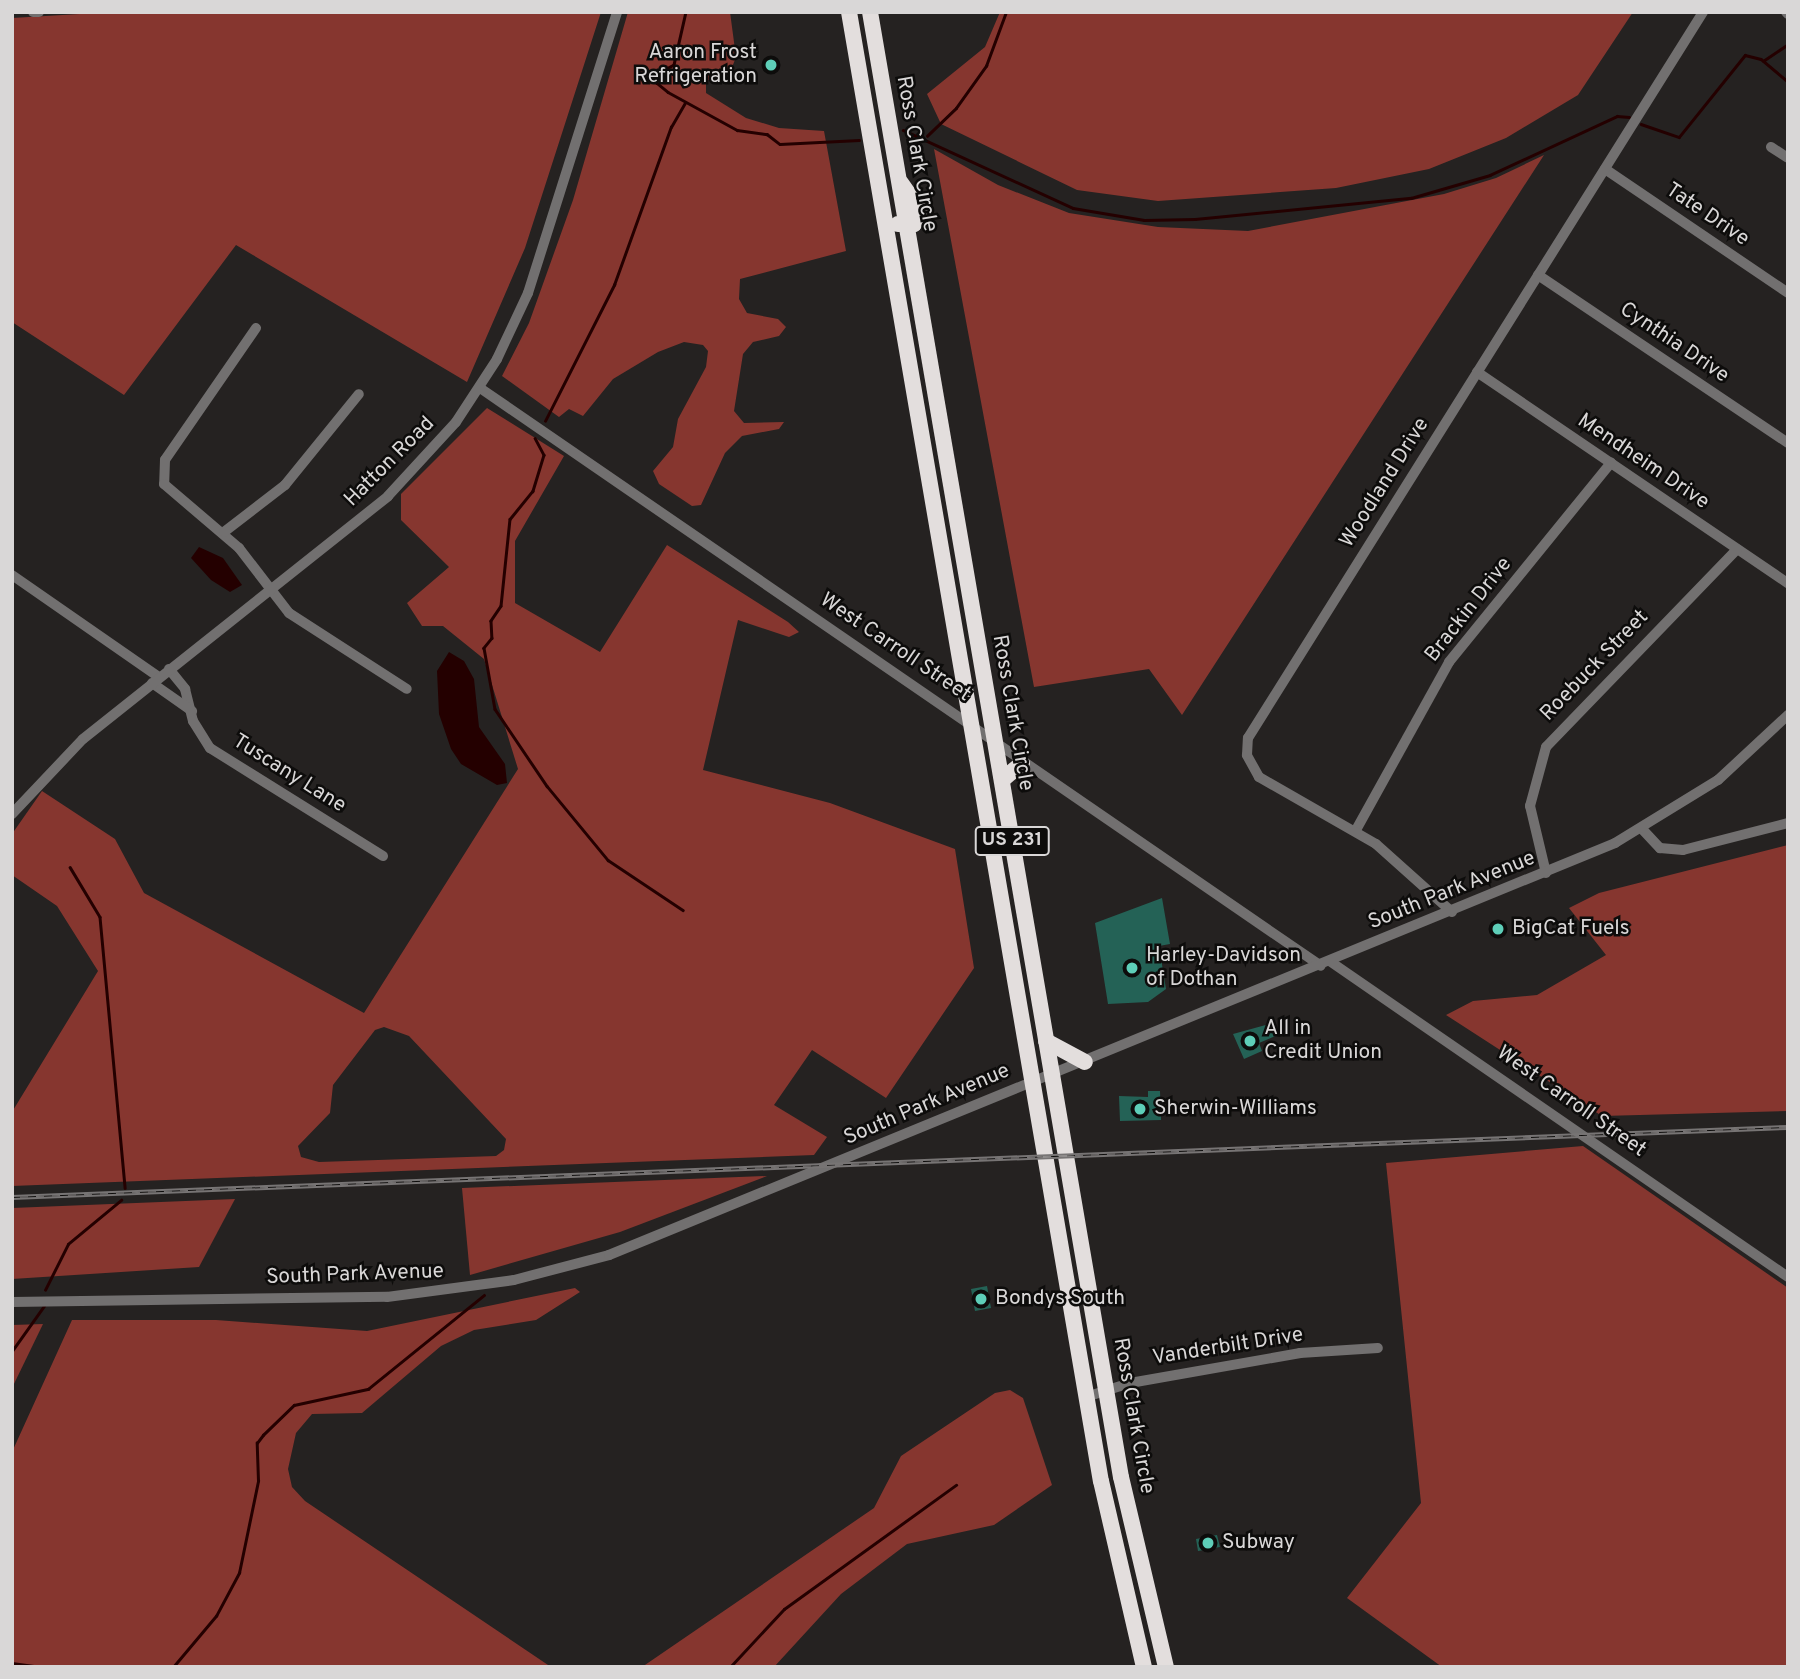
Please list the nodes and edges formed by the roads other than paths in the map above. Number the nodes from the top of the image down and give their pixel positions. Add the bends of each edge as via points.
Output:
1 (33, 12) edge
2 (40, 12) edge
3 (617, 12) edge
4 (849, 12) edge
5 (870, 12) edge
6 (1703, 12) edge
7 (1771, 147) dead end
8 (1788, 158) edge
9 (1605, 169) junction
10 (882, 211) junction
11 (907, 225) junction
12 (1538, 275) junction
13 (1788, 293) edge
14 (256, 328) dead end
15 (932, 372) junction
16 (1477, 372) junction
17 (911, 376) junction
18 (480, 388) junction
19 (359, 394) dead end
20 (1788, 443) edge
21 (1611, 463) junction
22 (224, 532) junction
23 (1737, 549) junction
24 (12, 575) edge
25 (1788, 583) edge
26 (271, 589) junction
27 (169, 669) junction
28 (155, 680) junction
29 (407, 689) dead end
30 (192, 711) junction
31 (1788, 715) edge
32 (970, 723) junction
33 (996, 744) junction
34 (1021, 763) junction
35 (1002, 780) junction
36 (12, 814) edge
37 (1788, 823) edge
38 (1356, 830) junction
39 (1643, 830) junction
40 (1013, 847) junction
41 (992, 851) junction
42 (383, 856) dead end
43 (1546, 873) junction
44 (1452, 912) junction
45 (1326, 964) junction
46 (1035, 977) junction
47 (1015, 981) junction
48 (1046, 1041) junction
49 (1085, 1062) junction
50 (1052, 1075) junction
51 (1032, 1083) junction
52 (1788, 1277) edge
53 (12, 1301) edge
54 (1378, 1348) dead end
55 (1107, 1393) junction
56 (1086, 1397) junction
57 (1134, 1537) junction
58 (1113, 1542) junction
59 (1158, 1640) junction
60 (1138, 1646) junction
61 (1144, 1667) edge
62 (1166, 1667) edge

1 - 2 street
3 - 18 street, Hatton Road via 538,267
4 - 10 highway, Ross Clark Circle / US 231
5 - 11 highway, Ross Clark Circle / US 231
6 - 9 street, Woodland Drive
7 - 8 street
9 - 12 street, Woodland Drive
9 - 13 street, Tate Drive
10 - 11 highway
10 - 17 highway, Ross Clark Circle / US 231
11 - 15 highway, Ross Clark Circle / US 231
12 - 16 street, Woodland Drive
12 - 20 street, Cynthia Drive
14 - 22 street via 172,449 162,473 169,491
15 - 17 highway
15 - 33 highway, Ross Clark Circle / US 231
16 - 21 street, Mendheim Drive
16 - 38 street, Woodland Drive via 1248,738 1247,755 1259,777
17 - 32 highway, Ross Clark Circle / US 231
18 - 26 street, Hatton Road via 413,473
18 - 32 street, West Carroll Street
19 - 22 street via 285,485
21 - 23 street, Mendheim Drive
21 - 38 street, Brackin Drive via 1449,662
22 - 26 street
23 - 25 street, Mendheim Drive
23 - 43 street, Roebuck Street via 1546,747 1530,806
24 - 28 street, Tuscany Lane
26 - 27 street, Hatton Road
26 - 29 street via 308,628
27 - 28 street, Hatton Road
27 - 30 street, Tuscany Lane via 186,689
28 - 30 street, Tuscany Lane
28 - 36 street, Hatton Road via 58,762
30 - 42 street, Tuscany Lane via 210,748
31 - 39 street, South Park Avenue via 1718,780
32 - 33 street, West Carroll Street
32 - 41 highway, Ross Clark Circle / US 231
33 - 34 street, West Carroll Street
33 - 35 highway, Ross Clark Circle / US 231
34 - 35 highway
34 - 45 street, West Carroll Street
35 - 40 highway, Ross Clark Circle / US 231
37 - 39 street via 1683,850 1660,848
38 - 44 street, Woodland Drive via 1415,873
39 - 43 street, South Park Avenue
40 - 41 highway
40 - 46 highway, Ross Clark Circle / US 231
41 - 47 highway, Ross Clark Circle / US 231
43 - 44 street, South Park Avenue
44 - 45 street, South Park Avenue
45 - 49 street, South Park Avenue
45 - 52 street, West Carroll Street
46 - 47 highway
46 - 48 highway, Ross Clark Circle / US 231
47 - 51 highway, Ross Clark Circle / US 231
48 - 49 highway
48 - 50 highway, Ross Clark Circle / US 231
49 - 50 street, South Park Avenue
50 - 51 street, South Park Avenue
50 - 55 highway, Ross Clark Circle / US 231
51 - 53 street, South Park Avenue via 639,1244 514,1280 387,1297
51 - 56 highway, Ross Clark Circle / US 231
54 - 55 street, Vanderbilt Drive via 1293,1355 1130,1383
55 - 56 street, Vanderbilt Drive
55 - 57 highway, Ross Clark Circle / US 231
56 - 58 highway, Ross Clark Circle / US 231
57 - 58 highway
57 - 59 highway, Ross Clark Circle / US 231
58 - 60 highway, Ross Clark Circle / US 231
59 - 60 highway
59 - 62 highway, Ross Clark Circle / US 231
60 - 61 highway, Ross Clark Circle / US 231

